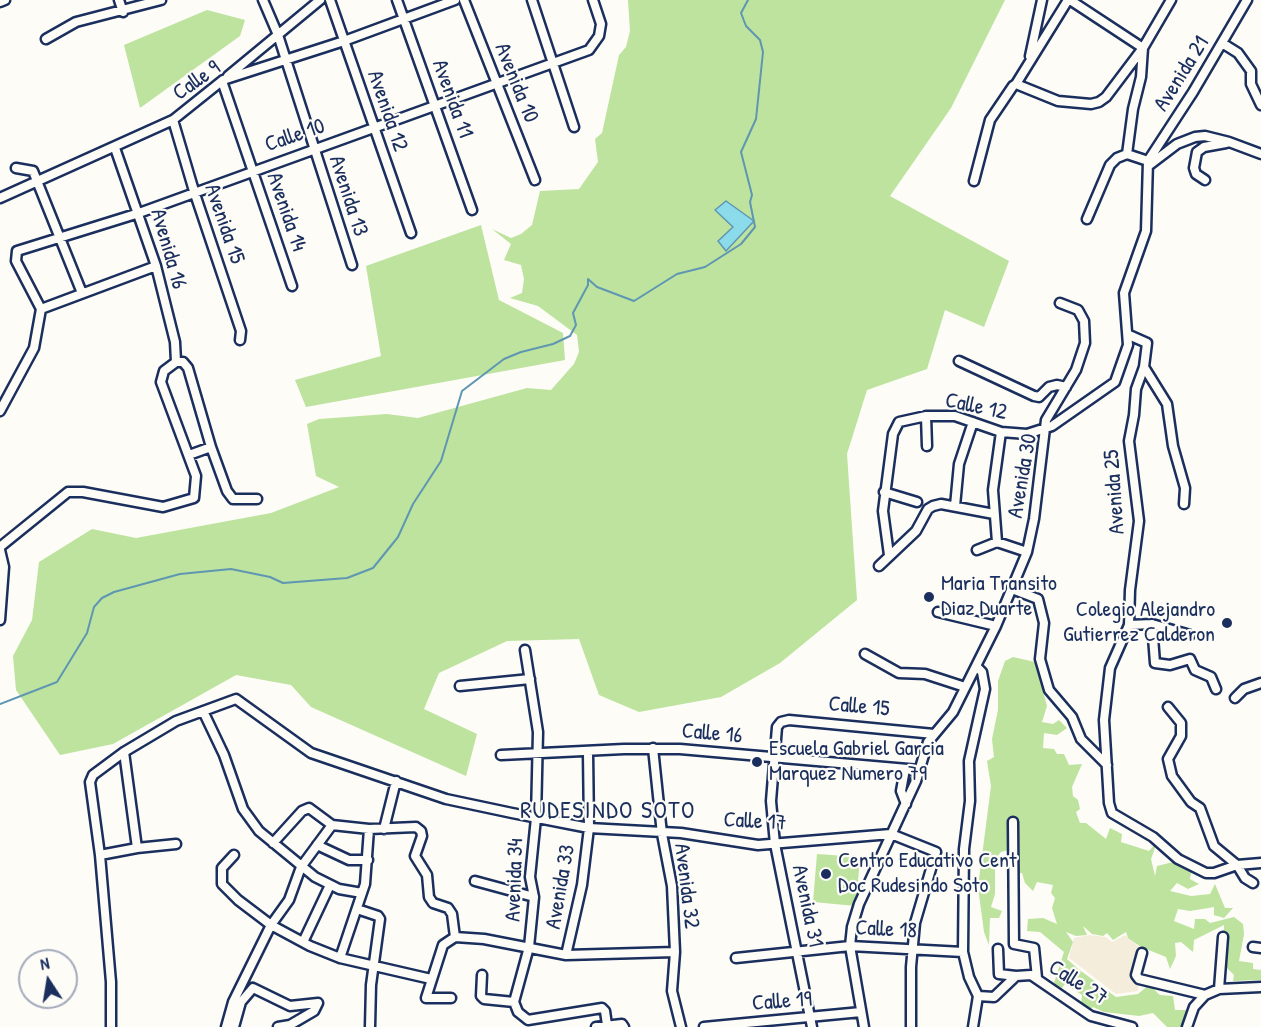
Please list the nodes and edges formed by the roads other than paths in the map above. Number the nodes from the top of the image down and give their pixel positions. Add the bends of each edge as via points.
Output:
1 (4, 0) edge
2 (119, 0) edge
3 (160, 0) edge
4 (263, 0) edge
5 (320, 0) edge
6 (330, 0) edge
7 (397, 0) edge
8 (455, 0) edge
9 (464, 0) edge
10 (532, 0) edge
11 (593, 0) edge
12 (1042, 0) edge
13 (1069, 0) edge
14 (1172, 0) edge
15 (1247, 0) edge
16 (0, 2) edge
17 (123, 12) junction
18 (404, 18) junction
19 (278, 36) junction
20 (46, 39) dead end
21 (344, 40) junction
22 (1222, 43) junction
23 (1143, 48) junction
24 (286, 60) junction
25 (553, 61) junction
26 (1028, 65) junction
27 (222, 80) junction
28 (498, 84) junction
29 (1014, 85) junction
30 (1261, 105) edge
31 (435, 106) junction
32 (173, 120) junction
33 (574, 127) dead end
34 (374, 128) junction
35 (1229, 142) junction
36 (115, 148) junction
37 (315, 150) junction
38 (1127, 154) junction
39 (1261, 154) edge
40 (1148, 164) junction
41 (16, 168) dead end
42 (252, 170) junction
43 (535, 180) dead end
44 (1205, 180) dead end
45 (974, 181) dead end
46 (39, 182) junction
47 (194, 191) junction
48 (0, 198) edge
49 (472, 210) dead end
50 (139, 213) junction
51 (1088, 219) dead end
52 (411, 233) dead end
53 (59, 237) junction
54 (351, 265) dead end
55 (156, 266) junction
56 (292, 286) dead end
57 (82, 293) junction
58 (1060, 303) dead end
59 (42, 309) junction
60 (1129, 335) junction
61 (240, 340) dead end
62 (960, 361) dead end
63 (176, 362) junction
64 (1144, 367) junction
65 (1066, 387) junction
66 (0, 411) edge
67 (926, 416) junction
68 (973, 422) junction
69 (1045, 430) junction
70 (1001, 432) junction
71 (927, 446) dead end
72 (211, 447) junction
73 (189, 455) junction
74 (884, 492) junction
75 (257, 500) dead end
76 (917, 502) dead end
77 (1184, 504) dead end
78 (955, 506) junction
79 (994, 514) junction
80 (997, 542) junction
81 (0, 549) edge
82 (977, 550) dead end
83 (1027, 552) junction
84 (889, 555) junction
85 (879, 566) dead end
86 (1012, 589) junction
87 (938, 612) dead end
88 (0, 620) edge
89 (1152, 624) junction
90 (996, 626) junction
91 (1129, 626) junction
92 (1190, 635) dead end
93 (525, 650) dead end
94 (865, 654) dead end
95 (976, 666) junction
96 (530, 679) junction
97 (1261, 683) edge
98 (460, 687) dead end
99 (965, 687) junction
100 (1216, 689) dead end
101 (1235, 698) dead end
102 (1168, 707) dead end
103 (203, 711) junction
104 (781, 722) joint
105 (933, 734) junction
106 (653, 748) junction
107 (124, 752) junction
108 (538, 753) junction
109 (588, 753) junction
110 (501, 755) dead end
111 (773, 757) junction
112 (1107, 765) junction
113 (906, 769) junction
114 (919, 770) junction
115 (396, 782) junction
116 (906, 804) junction
117 (536, 818) junction
118 (1013, 822) dead end
119 (332, 825) junction
120 (589, 828) junction
121 (369, 829) junction
122 (384, 829) junction
123 (662, 834) junction
124 (891, 834) junction
125 (273, 843) junction
126 (176, 844) dead end
127 (775, 844) junction
128 (317, 845) junction
129 (137, 848) junction
130 (100, 855) junction
131 (234, 855) dead end
132 (368, 860) junction
133 (1261, 863) edge
134 (1237, 865) junction
135 (301, 867) junction
136 (475, 881) dead end
137 (1253, 883) dead end
138 (330, 885) junction
139 (362, 893) junction
140 (534, 897) junction
141 (357, 909) junction
142 (271, 925) junction
143 (455, 937) junction
144 (1223, 938) dead end
145 (304, 940) junction
146 (850, 946) junction
147 (530, 947) junction
148 (998, 949) dead end
149 (912, 950) junction
150 (798, 951) junction
151 (675, 952) junction
152 (963, 952) junction
153 (1142, 953) dead end
154 (566, 955) junction
155 (340, 958) junction
156 (736, 958) dead end
157 (373, 966) junction
158 (482, 975) dead end
159 (1016, 976) junction
160 (1037, 978) junction
161 (430, 979) junction
162 (1261, 987) edge
163 (1219, 989) junction
164 (1205, 995) junction
165 (978, 996) junction
166 (451, 998) dead end
167 (514, 1002) junction
168 (861, 1011) junction
169 (1188, 1022) edge
170 (812, 1023) edge
171 (607, 1025) junction
172 (111, 1027) edge
173 (226, 1027) edge
174 (234, 1027) edge
175 (278, 1027) edge
176 (370, 1027) edge
177 (596, 1027) edge
178 (624, 1027) edge
179 (681, 1027) edge
180 (704, 1027) edge
181 (864, 1027) edge
182 (911, 1027) edge
183 (973, 1027) edge
184 (1132, 1027) edge

1 - 16 street
2 - 17 street
3 - 17 street
4 - 19 street, Avenida 13
5 - 19 street
6 - 21 street, Avenida 12
7 - 18 street, Avenida 11
8 - 18 street, Calle 9
9 - 28 street, Avenida 10
10 - 25 street
11 - 25 street, Calle 10 via 601,24 592,48
12 - 26 street
13 - 23 street
13 - 26 street
14 - 23 street
15 - 22 street, Avenida 21
17 - 20 street via 76,22
18 - 21 street, Calle 9
18 - 31 street, Avenida 11
19 - 24 street, Avenida 13
19 - 27 street
21 - 24 street, Calle 9
21 - 34 street, Avenida 12
22 - 30 street via 1238,53 1251,70 1251,84
22 - 40 street, Avenida 21
23 - 29 street via 1106,98 1091,104 1058,101
23 - 38 street
24 - 27 street, Calle 9
24 - 37 street, Avenida 13
25 - 28 street, Calle 10
25 - 33 street
26 - 29 street
27 - 32 street, Calle 9
27 - 42 street, Avenida 14
28 - 31 street, Calle 10
28 - 43 street, Avenida 10
29 - 45 street via 990,120
31 - 34 street, Calle 10
31 - 49 street, Avenida 11
32 - 36 street, Calle 9
32 - 47 street, Avenida 15
34 - 37 street, Calle 10
34 - 52 street, Avenida 12
35 - 39 street
35 - 40 street via 1195,137
35 - 44 street via 1197,152 1194,168
36 - 46 street, Calle 9
36 - 50 street, Avenida 16
37 - 42 street, Calle 10
37 - 54 street, Avenida 13
38 - 40 street
38 - 51 street via 1110,165
40 - 60 street, Avenida 30 via 1146,231 1124,293
41 - 46 street via 33,171
42 - 47 street, Calle 10
42 - 56 street, Avenida 14
46 - 48 street, Calle 9
46 - 53 street
47 - 50 street, Calle 10
47 - 61 street, Avenida 15 via 241,331
50 - 53 street, Calle 10
50 - 55 street, Avenida 16
53 - 57 street
53 - 59 street, Calle 10 via 17,251 16,261
55 - 57 street
55 - 63 street, Avenida 16 via 175,342
57 - 59 street
58 - 65 street via 1078,310 1084,321 1085,343
59 - 66 street via 34,348
60 - 64 street, Avenida 25 via 1147,343
60 - 69 street, Avenida 30 via 1124,364 1115,382
62 - 65 street via 1034,396 1039,397 1049,387
63 - 72 street via 183,362 188,368
63 - 73 street via 164,371 161,382
64 - 77 street via 1167,404 1185,488
64 - 91 street, Avenida 25 via 1136,388 1128,441 1139,520
65 - 69 street via 1046,420
67 - 68 street, Calle 12 via 955,416
67 - 71 street
67 - 74 street, Calle 12 via 899,422 893,434
68 - 70 street, Calle 12
68 - 78 street via 959,464
69 - 70 street, Calle 12 via 1027,434
69 - 83 street, Avenida 30
70 - 79 street via 995,462
72 - 73 street
72 - 75 street via 221,479 233,499
73 - 81 street via 196,476 194,498 163,507 68,492
74 - 76 street
74 - 84 street via 883,528
78 - 79 street
78 - 84 street via 928,509 916,531
79 - 80 street
80 - 82 street
80 - 83 street
81 - 88 street via 4,567
83 - 86 street, Avenida 30
84 - 85 street
86 - 90 street, Avenida 30
86 - 112 street via 1038,599 1044,622 1040,659 1049,690 1072,717 1081,739
87 - 90 street
89 - 91 street
89 - 92 street
89 - 100 street via 1155,663 1170,665 1190,659 1195,670 1211,677
90 - 95 street, Avenida 30
91 - 112 street, Avenida 25 via 1110,668 1104,720
93 - 96 street, Avenida 34
94 - 99 street via 899,673 925,674
95 - 99 street, Avenida 30
95 - 152 street via 982,672 985,689 969,761
96 - 98 street
96 - 108 street, Avenida 34
97 - 101 street via 1244,689
99 - 105 street, Avenida 30 via 953,712
102 - 134 street via 1182,729 1168,759 1172,776 1200,808 1214,846
103 - 107 street via 176,721
103 - 115 street, Calle 17 via 236,699 310,753
103 - 125 street via 247,817
104 - 105 street, Calle 15
104 - 111 street, Avenida 31
105 - 114 street, Avenida 30
106 - 109 street, Calle 16
106 - 111 street, Calle 16
106 - 123 street, Avenida 32
107 - 129 street
107 - 130 street via 101,768 90,782
108 - 109 street, Calle 16
108 - 110 street, Calle 16
108 - 117 street, Avenida 34
109 - 120 street, Avenida 33
111 - 113 street, Calle 16
111 - 127 street, Avenida 31 via 771,801
112 - 134 street, Avenida 25 via 1112,813 1153,837 1178,860 1206,873
113 - 114 street, Calle 16
113 - 116 street, Avenida 30 via 901,791
114 - 116 street, Avenida 30
115 - 117 street, Calle 17 via 446,799
115 - 122 street
116 - 124 street, Avenida 30
117 - 120 street, Calle 17
117 - 140 street, Avenida 34 via 530,877
118 - 160 street via 1014,944 1034,948
119 - 121 street
119 - 125 street via 309,808
119 - 128 street
120 - 123 street, Calle 17
120 - 154 street, Avenida 33 via 582,885
121 - 122 street
121 - 132 street
122 - 143 street via 416,827 421,831 415,856 427,875 429,897 452,914
123 - 127 street, Calle 17
123 - 151 street, Avenida 32 via 672,886
124 - 127 street, Calle 17
124 - 146 street, Avenida 30 via 859,904
124 - 149 street, Calle 17 via 936,852 915,923
125 - 135 street
126 - 129 street
127 - 150 street, Avenida 31
128 - 132 street via 349,860
128 - 135 street
129 - 130 street
130 - 172 street
131 - 142 street via 222,868 222,884
132 - 139 street
133 - 134 street
134 - 137 street
135 - 138 street
135 - 142 street via 289,900
136 - 140 street
138 - 139 street
138 - 145 street
139 - 141 street
140 - 147 street, Avenida 34
141 - 155 street
141 - 157 street via 380,919
142 - 145 street
142 - 173 street via 233,1002
143 - 147 street
143 - 161 street via 443,945
144 - 163 street
145 - 155 street
146 - 149 street, Calle 18
146 - 150 street, Calle 18
146 - 168 street, Avenida 30
147 - 154 street
147 - 167 street, Avenida 34
148 - 159 street via 999,975
149 - 152 street, Calle 18
149 - 182 street
150 - 156 street, Calle 18
150 - 170 street, Avenida 31
151 - 154 street
151 - 179 street, Avenida 32 via 672,991
152 - 165 street
153 - 164 street via 1136,975 1139,979
155 - 157 street
157 - 161 street
157 - 176 street
158 - 167 street via 484,999
159 - 160 street, Calle 27
159 - 165 street, Calle 27 via 994,997
160 - 184 street, Calle 27 via 1092,1016
161 - 166 street via 426,998
162 - 163 street
163 - 164 street
164 - 169 street
165 - 183 street
167 - 171 street via 528,1020 602,1008
168 - 170 street, Calle 19
168 - 181 street, Avenida 30
170 - 180 street, Calle 19
171 - 177 street
171 - 178 street
174 - 175 street via 241,1002 253,988 290,1006 318,1003 314,1011 290,1025

